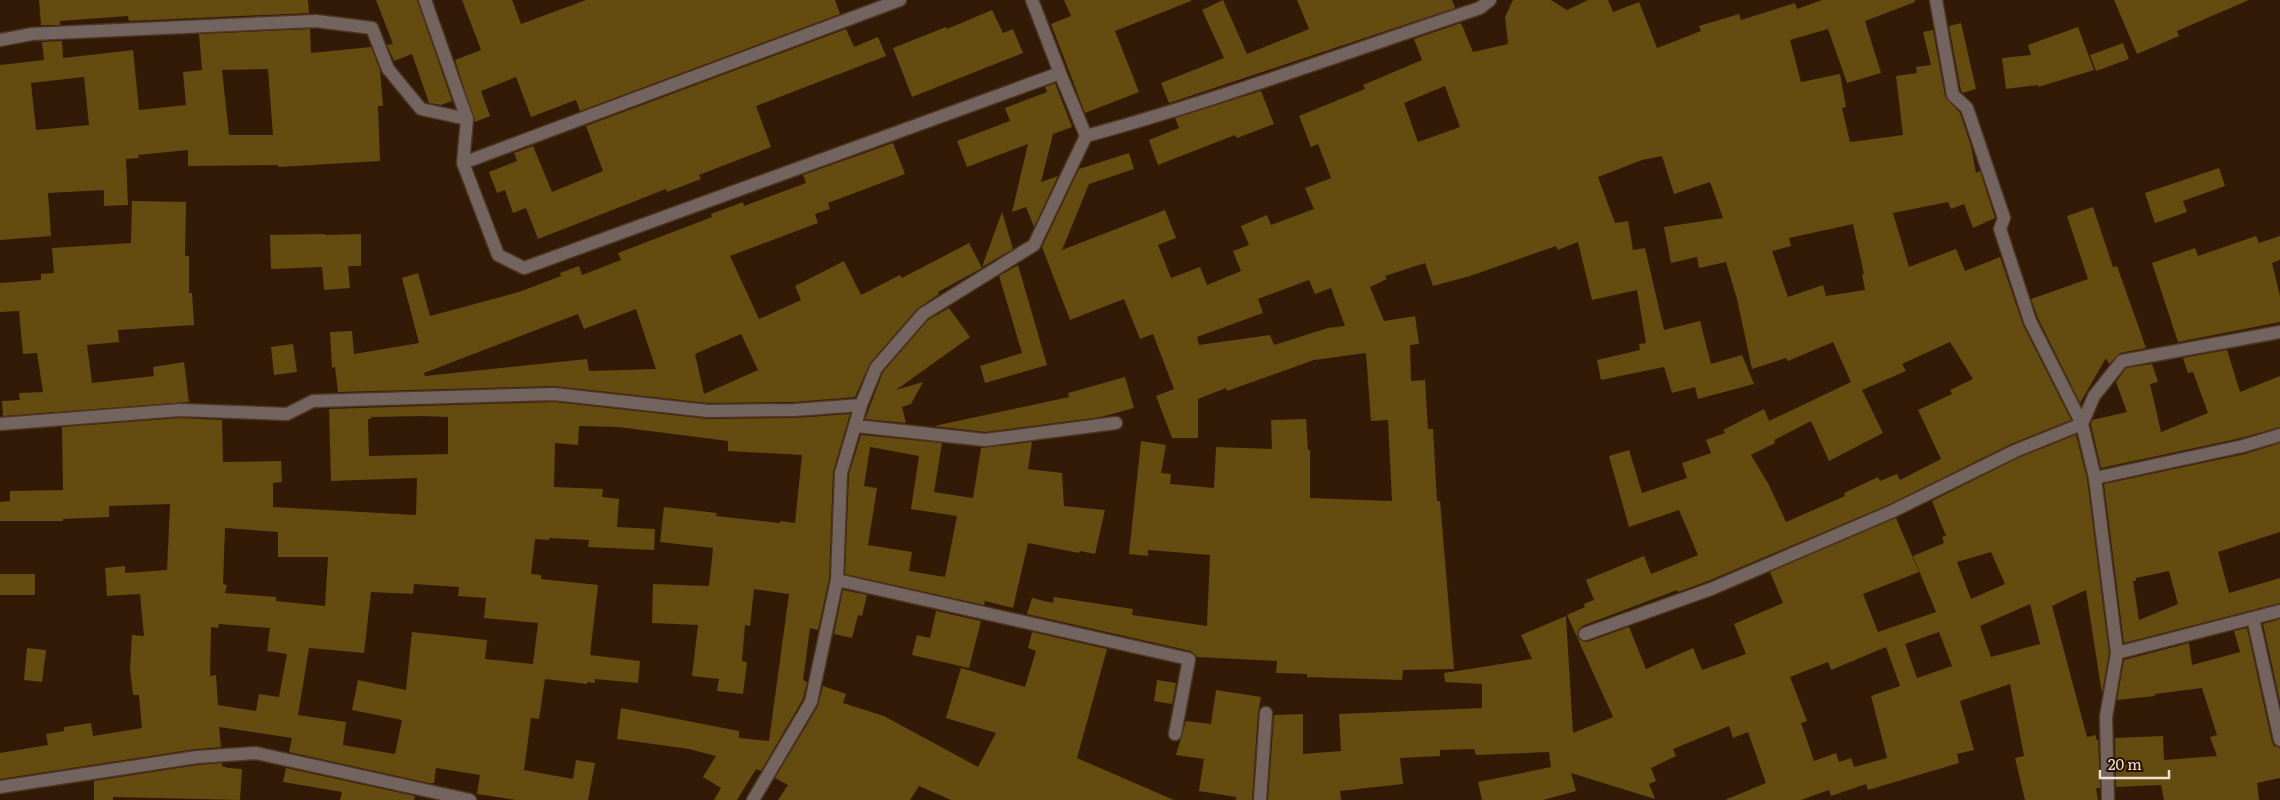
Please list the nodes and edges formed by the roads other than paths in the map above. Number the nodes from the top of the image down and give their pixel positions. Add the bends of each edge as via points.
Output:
1 (425, 0) edge
2 (900, 0) edge
3 (1032, 0) edge
4 (1489, 0) edge
5 (1936, 0) edge
6 (0, 40) edge
7 (1060, 73) junction
8 (467, 119) junction
9 (1086, 136) junction
10 (463, 163) junction
11 (2280, 332) edge
12 (861, 405) junction
13 (1116, 423) dead end
14 (0, 424) edge
15 (2082, 424) junction
16 (856, 426) junction
17 (2280, 435) edge
18 (2095, 478) junction
19 (837, 580) junction
20 (2280, 611) edge
21 (2253, 618) junction
22 (1585, 634) dead end
23 (2117, 653) junction
24 (1266, 712) dead end
25 (1175, 734) dead end
26 (2280, 740) edge
27 (0, 787) edge
28 (470, 800) edge
29 (753, 800) edge
30 (1260, 800) edge
31 (2108, 800) edge

1 - 8 street
2 - 10 street
3 - 7 street
4 - 9 street via 1480,8 1261,83
5 - 15 street via 1953,95 1967,108 2004,218 2000,229 2030,321
6 - 8 street via 32,34 316,21 372,28 388,69 421,109
7 - 9 street
7 - 10 street via 524,268 498,255
8 - 10 street
9 - 12 street via 1034,245 924,314 876,368
11 - 15 street via 2122,361 2094,396
12 - 14 street via 708,412 554,394 313,401 287,414 180,410
12 - 16 street
13 - 16 street via 985,440
15 - 18 street
15 - 22 street via 2014,451 1893,511 1711,589
16 - 19 street via 841,473
17 - 18 street
18 - 23 street
19 - 25 street via 1189,659
19 - 29 street via 811,702
20 - 21 street
21 - 23 street
21 - 26 street
23 - 31 street via 2106,717
24 - 30 street
27 - 28 street via 197,756 256,753

